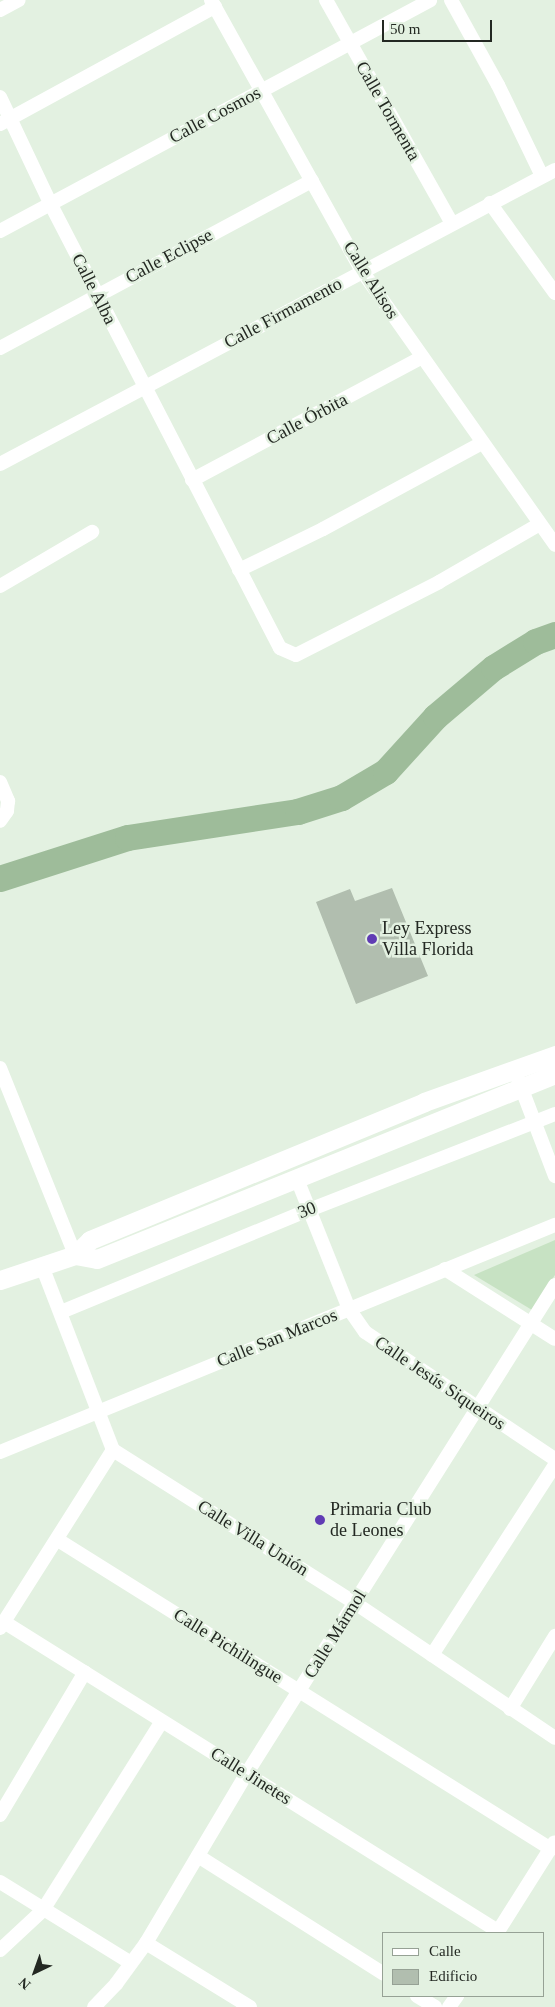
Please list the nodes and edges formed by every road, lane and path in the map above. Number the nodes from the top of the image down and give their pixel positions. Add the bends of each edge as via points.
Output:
1 (19, 0) edge
2 (326, 0) edge
3 (430, 0) edge
4 (451, 0) edge
5 (213, 3) edge
6 (0, 10) edge
7 (349, 42) junction
8 (260, 91) junction
9 (0, 97) edge
10 (4, 122) edge
11 (555, 170) edge
12 (542, 176) junction
13 (312, 181) junction
14 (50, 203) junction
15 (490, 203) junction
16 (451, 222) junction
17 (0, 231) edge
18 (362, 271) junction
19 (554, 291) edge
20 (97, 294) junction
21 (0, 348) edge
22 (422, 358) junction
23 (145, 387) junction
24 (482, 442) junction
25 (0, 464) edge
26 (192, 480) junction
27 (540, 524) junction
28 (92, 532) dead end
29 (555, 545) edge
30 (239, 570) junction
31 (0, 586) edge
32 (0, 782) edge
33 (4, 816) edge
34 (555, 1054) edge
35 (0, 1068) edge
36 (514, 1069) junction
37 (555, 1074) edge
38 (522, 1088) junction
39 (555, 1114) edge
40 (534, 1123) junction
41 (555, 1176) edge
42 (297, 1179) junction
43 (308, 1210) junction
44 (555, 1225) edge
45 (75, 1255) junction
46 (42, 1266) junction
47 (446, 1269) junction
48 (0, 1280) edge
49 (555, 1285) edge
50 (350, 1309) junction
51 (61, 1312) junction
52 (531, 1323) junction
53 (555, 1338) edge
54 (476, 1407) junction
55 (100, 1409) junction
56 (113, 1450) junction
57 (0, 1452) edge
58 (555, 1459) edge
59 (555, 1465) edge
60 (58, 1540) junction
61 (355, 1603) junction
62 (2, 1625) edge
63 (555, 1636) edge
64 (432, 1655) junction
65 (85, 1672) junction
66 (300, 1691) junction
67 (510, 1709) junction
68 (162, 1721) junction
69 (555, 1738) edge
70 (247, 1773) junction
71 (0, 1815) edge
72 (553, 1846) edge
73 (198, 1856) junction
74 (0, 1882) edge
75 (43, 1910) junction
76 (498, 1932) edge
77 (146, 1943) junction
78 (0, 1950) edge
79 (131, 1963) junction
80 (382, 1973) edge
81 (419, 1997) edge
82 (94, 2007) edge
83 (250, 2007) edge
84 (435, 2007) edge

1 - 6 street
2 - 7 street, Calle Tormenta
3 - 7 street, Calle Cosmos
4 - 12 street via 498,85
5 - 8 street, Calle Alisos
5 - 10 street
7 - 8 street, Calle Cosmos
7 - 16 street, Calle Tormenta
8 - 13 street, Calle Alisos
8 - 14 street, Calle Cosmos
9 - 10 street, Calle Alba
10 - 14 street, Calle Alba
11 - 12 street, Calle Firmamento
12 - 15 street, Calle Firmamento
13 - 18 street, Calle Alisos
13 - 20 street, Calle Eclipse
14 - 17 street, Calle Cosmos
14 - 20 street, Calle Alba
15 - 16 street, Calle Firmamento
15 - 19 street
16 - 18 street, Calle Firmamento
18 - 22 street, Calle Alisos
18 - 23 street, Calle Firmamento
20 - 21 street, Calle Eclipse
20 - 23 street, Calle Alba
22 - 24 street, Calle Alisos
22 - 26 street, Calle Órbita
23 - 25 street, Calle Firmamento
23 - 26 street, Calle Alba
24 - 27 street, Calle Alisos
24 - 30 street via 323,529
26 - 30 street, Calle Alba
27 - 29 street, Calle Alisos
27 - 30 street, Calle Alba via 439,582 296,655 280,648
28 - 31 street
32 - 33 street via 8,801
34 - 36 street
35 - 45 street
36 - 38 street
36 - 45 street via 90,1240
37 - 38 street
38 - 40 street
38 - 42 street
39 - 40 street, 30
40 - 41 street
40 - 43 street, 30
42 - 43 street, Calle Jesús Siqueiros
42 - 45 street via 97,1259
43 - 50 street, Calle Jesús Siqueiros
43 - 51 street, 30
44 - 47 street, Calle San Marcos
45 - 46 street
46 - 48 street
46 - 51 street
47 - 50 street, Calle San Marcos
47 - 52 street
49 - 52 street, Calle Mármol
50 - 54 street, Calle Jesús Siqueiros via 374,1340
50 - 55 street, Calle San Marcos
51 - 55 street
52 - 53 street
52 - 54 street, Calle Mármol
54 - 58 street, Calle Jesús Siqueiros
54 - 61 street, Calle Mármol
55 - 56 street
55 - 57 street, Calle San Marcos
56 - 60 street
56 - 61 street, Calle Villa Unión
59 - 64 street
60 - 62 street
60 - 66 street, Calle Pichilingue
61 - 64 street, Calle Villa Unión
61 - 66 street, Calle Mármol
62 - 65 street, Calle Jinetes
63 - 67 street
64 - 67 street, Calle Villa Unión
65 - 68 street, Calle Jinetes
65 - 71 street
66 - 70 street, Calle Mármol
66 - 72 street, Calle Pichilingue
67 - 69 street, Calle Villa Unión
68 - 70 street, Calle Jinetes
68 - 75 street
70 - 73 street, Calle Mármol
70 - 76 street, Calle Jinetes
72 - 76 street
73 - 77 street, Calle Mármol
73 - 80 street
74 - 75 street
75 - 78 street
75 - 79 street
77 - 79 street, Calle Mármol
77 - 83 street
79 - 82 street, Calle Mármol
81 - 84 street

